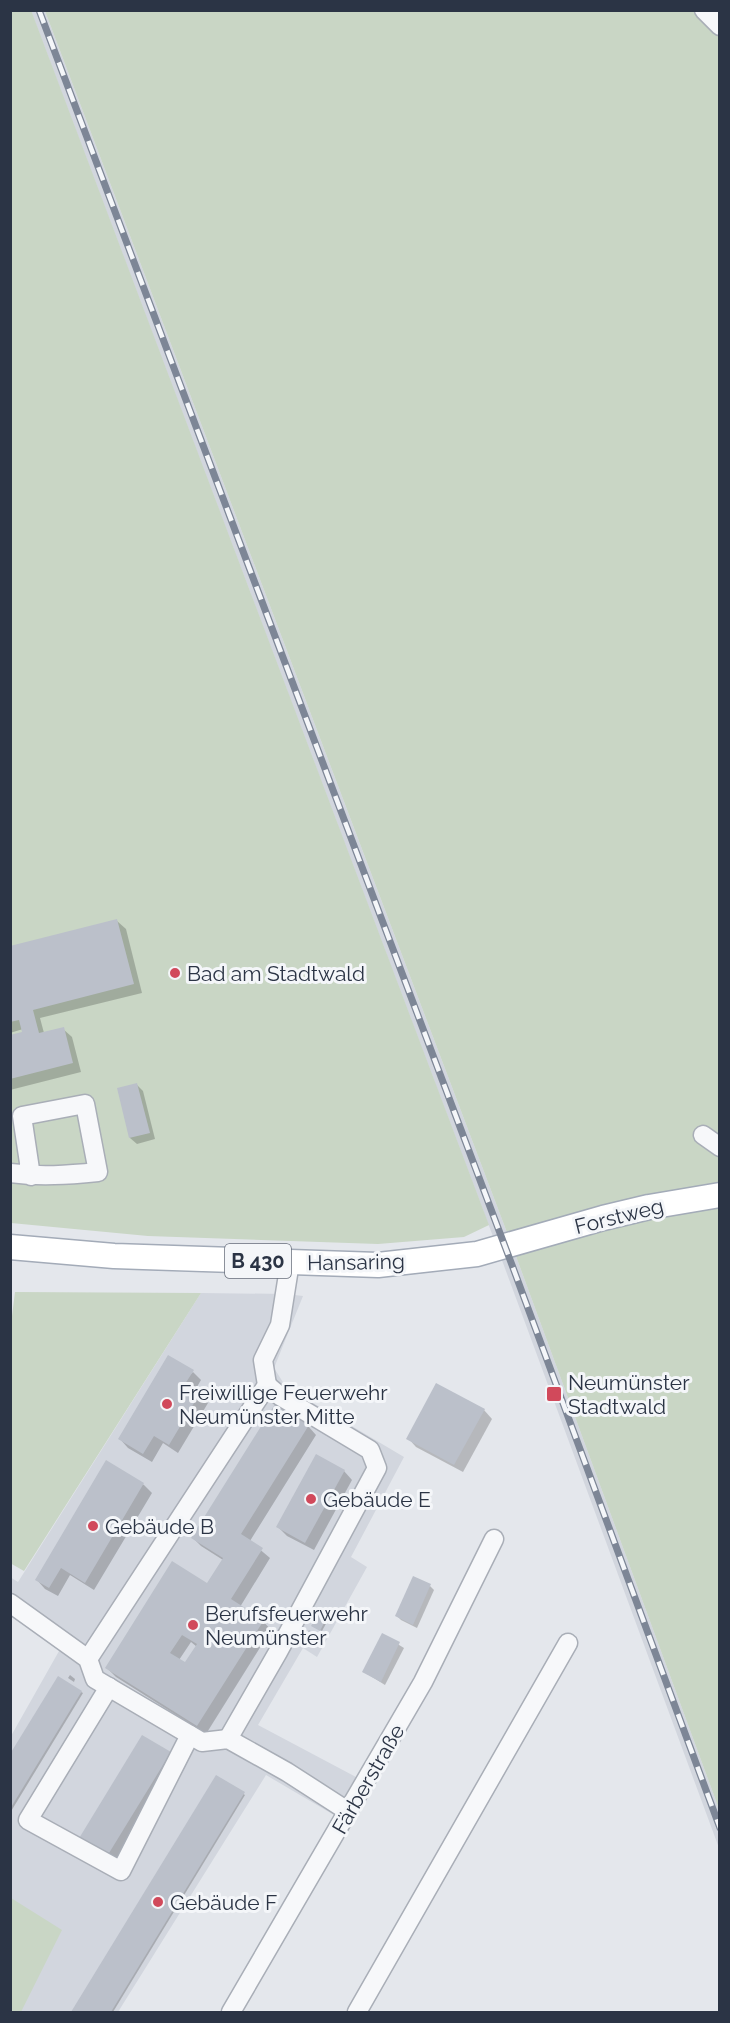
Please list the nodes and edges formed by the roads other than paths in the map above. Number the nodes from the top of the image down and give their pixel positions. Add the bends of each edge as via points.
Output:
1 (704, 10) edge
2 (720, 26) edge
3 (703, 1135) dead end
4 (720, 1148) edge
5 (10, 1173) edge
6 (31, 1176) junction
7 (720, 1195) edge
8 (519, 1242) joint
9 (10, 1247) edge
10 (290, 1262) junction
11 (267, 1385) junction
12 (494, 1539) dead end
13 (10, 1604) edge
14 (568, 1643) dead end
15 (88, 1659) junction
16 (109, 1687) junction
17 (190, 1735) junction
18 (228, 1739) junction
19 (349, 1812) junction
20 (357, 2012) edge
21 (231, 2013) edge

1 - 2 street
3 - 4 street
5 - 6 street
6 - 6 street via 22,1116 86,1104 98,1172
7 - 8 main road, Forstweg / B 430 via 649,1207
8 - 10 main road, Hansaring / B 430 via 477,1254 378,1265
9 - 10 main road, Hansaring / B 430 via 114,1256
10 - 11 street via 280,1325 263,1360
11 - 15 street
11 - 18 street via 370,1450 377,1468
12 - 19 street, Färberstraße via 423,1682
13 - 15 street
14 - 20 street
15 - 16 street via 95,1679
16 - 17 street
16 - 17 street via 28,1820 121,1871
17 - 18 street via 202,1742
18 - 19 street
19 - 21 street, Färberstraße

